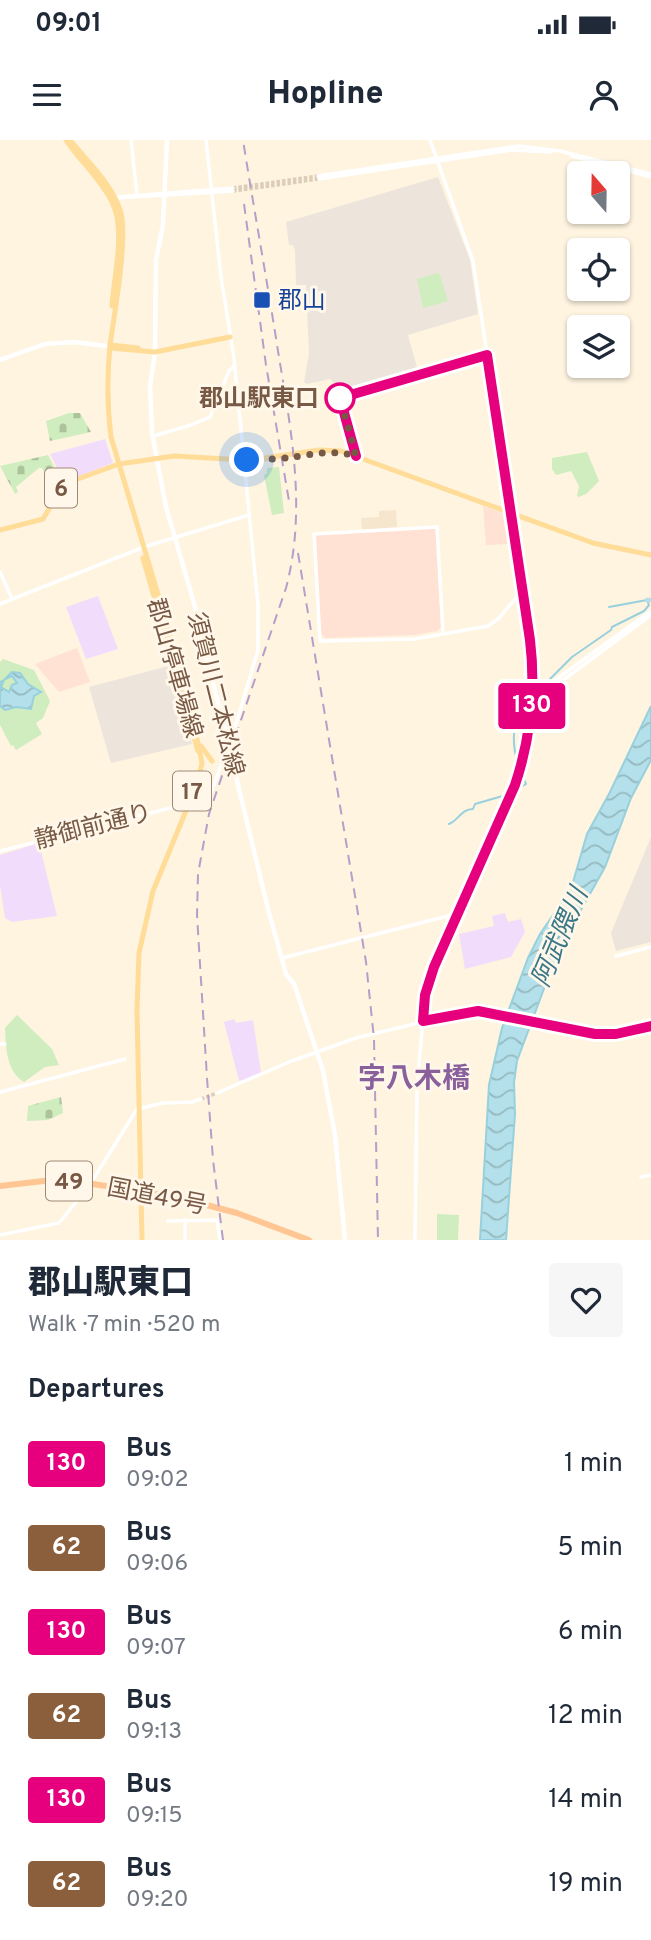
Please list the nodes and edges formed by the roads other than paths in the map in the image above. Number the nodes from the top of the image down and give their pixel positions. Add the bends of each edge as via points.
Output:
1 (68, 140) edge
2 (131, 140) edge
3 (167, 140) edge
4 (206, 140) edge
5 (430, 140) edge
6 (437, 159) junction
7 (651, 176) edge
8 (318, 177) tunnel mouth
9 (212, 190) junction
10 (233, 190) tunnel mouth
11 (164, 194) junction
12 (137, 195) junction
13 (113, 198) junction
14 (229, 336) junction
15 (109, 347) junction
16 (155, 351) junction
17 (487, 355) junction
18 (0, 360) edge
19 (234, 366) junction
20 (153, 436) junction
21 (356, 456) junction
22 (158, 458) junction
23 (244, 460) junction
24 (117, 465) junction
25 (511, 513) junction
26 (249, 515) junction
27 (0, 530) edge
28 (176, 537) junction
29 (142, 548) junction
30 (651, 555) edge
31 (0, 572) edge
32 (522, 591) junction
33 (13, 600) junction
34 (0, 604) edge
35 (651, 613) edge
36 (443, 633) junction
37 (533, 696) junction
38 (200, 743) junction
39 (229, 745) junction
40 (212, 761) dead end
41 (201, 772) junction
42 (207, 796) junction
43 (188, 803) junction
44 (0, 851) edge
45 (456, 916) junction
46 (651, 947) edge
47 (616, 956) dead end
48 (282, 958) junction
49 (423, 1021) junction
50 (651, 1026) edge
51 (316, 1053) junction
52 (125, 1059) dead end
53 (0, 1092) edge
54 (217, 1093) tunnel mouth
55 (201, 1099) tunnel mouth
56 (138, 1109) junction
57 (651, 1175) edge
58 (640, 1177) dead end
59 (90, 1184) junction
60 (0, 1186) edge
61 (139, 1192) junction
62 (185, 1220) junction
63 (168, 1221) dead end
64 (0, 1235) edge
65 (141, 1240) edge
66 (185, 1240) edge
67 (220, 1240) edge
68 (309, 1240) edge
69 (345, 1240) edge
70 (415, 1240) edge

1 - 13 main road
2 - 12 street
3 - 11 main road, 須賀川二本松線
4 - 9 street
5 - 6 street
6 - 7 street via 530,149
6 - 8 street
6 - 17 street via 473,261
9 - 10 street
9 - 11 street
9 - 14 street
11 - 12 street
11 - 13 street
11 - 16 main road, 須賀川二本松線 via 156,260
12 - 13 street
13 - 15 main road, 郡山停車場線 via 118,226
14 - 16 main road
14 - 19 street
15 - 16 main road
15 - 18 main road via 79,342 45,344
15 - 24 main road, 郡山停車場線 / 17 via 105,416
16 - 20 main road, 須賀川二本松線 via 150,387
17 - 21 street via 340,398
17 - 25 street
19 - 20 street via 210,417
19 - 23 street
20 - 22 main road, 須賀川二本松線
21 - 23 main road via 306,453
21 - 25 main road
22 - 23 main road
22 - 24 main road
22 - 28 main road, 須賀川二本松線
23 - 26 street
24 - 27 main road, 6 via 64,484 40,521
24 - 29 main road, 郡山停車場線 / 17
25 - 30 main road via 601,545
25 - 32 street
26 - 28 street
26 - 39 street via 259,645
28 - 29 street
28 - 39 main road, 須賀川二本松線
29 - 33 street
29 - 38 main road, 郡山停車場線 / 17
29 - 43 main road, 郡山停車場線 / 17 via 198,754 197,779
31 - 33 street
32 - 36 street via 491,624
32 - 37 street
33 - 34 street
35 - 37 street
36 - 36 street via 437,527 314,534 320,641 415,639
37 - 45 street via 515,785
38 - 40 main road
38 - 41 main road, 郡山停車場線 / 17
39 - 42 street
39 - 48 main road, 須賀川二本松線
41 - 42 street
41 - 43 main road, 郡山停車場線 / 17
42 - 43 street, 静御前通り
43 - 44 street, 静御前通り
43 - 56 main road, 郡山停車場線 / 17 via 152,887 138,943
45 - 48 street
45 - 49 street via 428,984
46 - 47 street
48 - 51 main road, 須賀川二本松線
49 - 50 street via 480,1012 604,1034
49 - 51 street
49 - 70 street via 417,1088
51 - 54 street
51 - 69 main road, 須賀川二本松線 via 335,1135
52 - 53 street
55 - 56 street
56 - 59 street
56 - 61 main road, 郡山停車場線 / 17
57 - 58 street
59 - 60 highway, 国道49号 / 49 via 56,1179
59 - 61 highway, 国道49号 / 49
59 - 64 street via 60,1223
61 - 65 main road, 郡山停車場線 / 17
61 - 68 highway, 国道49号 / 49 via 192,1200
62 - 63 street
62 - 66 street
62 - 67 street via 217,1220

